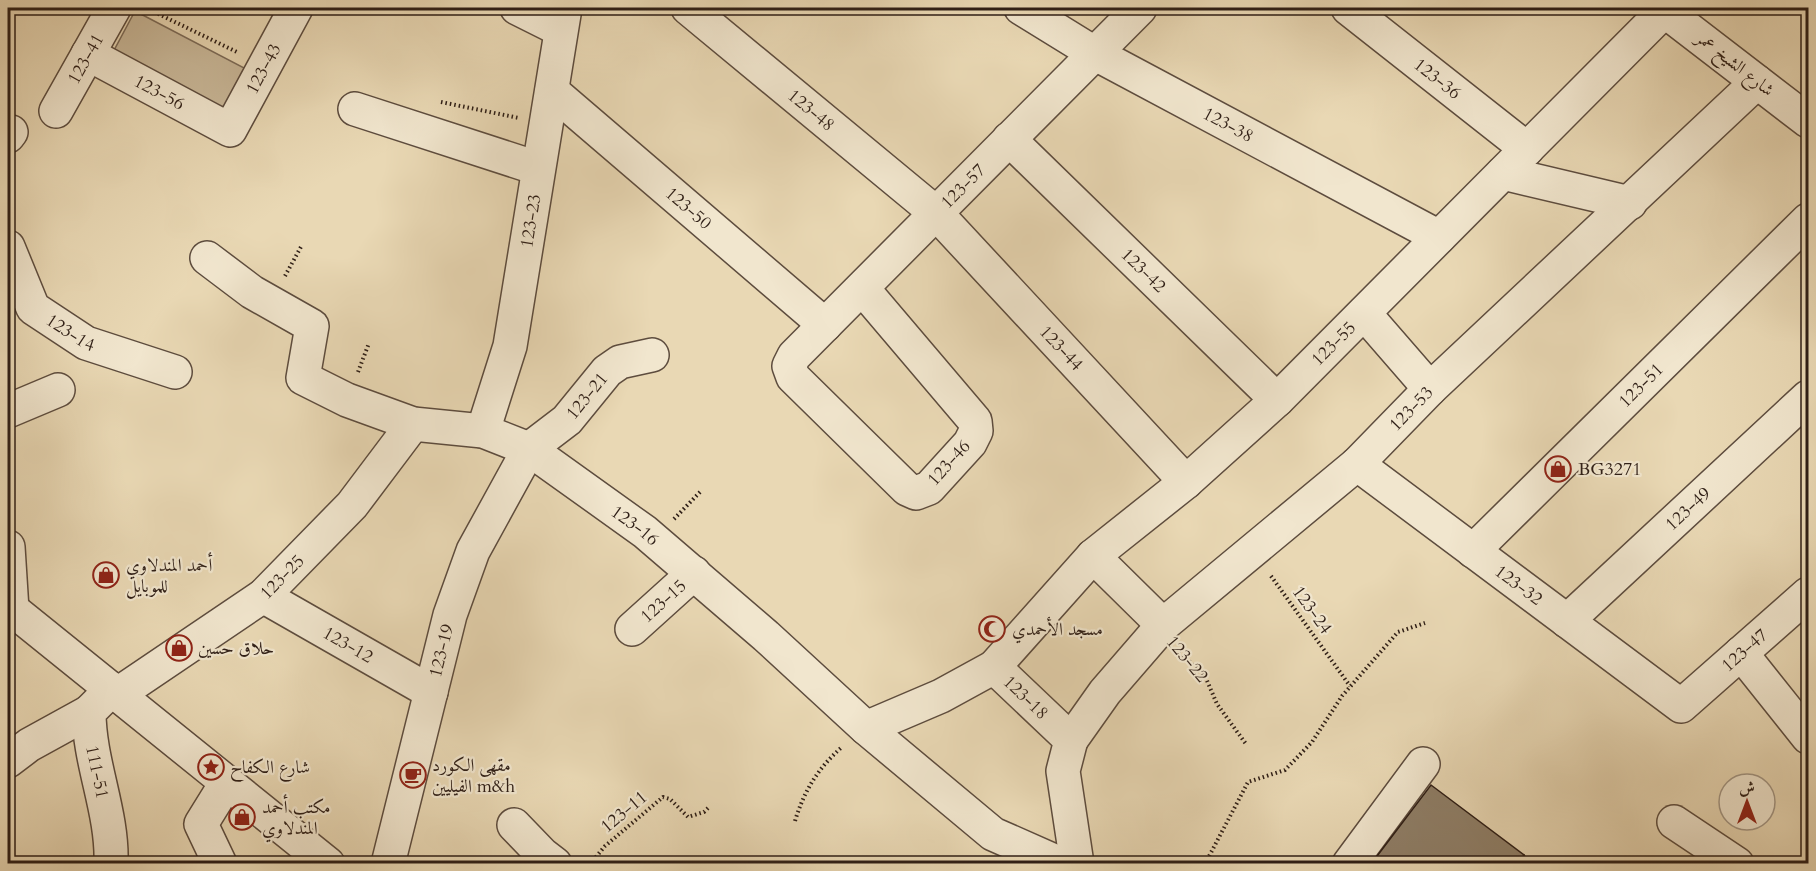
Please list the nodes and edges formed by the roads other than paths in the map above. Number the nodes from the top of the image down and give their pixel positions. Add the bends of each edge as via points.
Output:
1 (114, 8) edge
2 (296, 8) edge
3 (517, 8) edge
4 (688, 8) edge
5 (1021, 8) edge
6 (1140, 8) edge
7 (1348, 8) edge
8 (1664, 9) edge
9 (562, 18) edge
10 (1094, 53) junction
11 (88, 54) junction
12 (1757, 82) junction
13 (552, 91) junction
14 (355, 109) dead end
15 (56, 111) dead end
16 (1809, 121) edge
17 (230, 130) joint
18 (1009, 139) junction
19 (1527, 149) junction
20 (537, 168) junction
21 (1503, 173) junction
22 (1630, 203) junction
23 (936, 213) junction
24 (1809, 220) edge
25 (1439, 237) junction
26 (8, 247) edge
27 (207, 258) dead end
28 (862, 288) junction
29 (20, 313) edge
30 (1364, 313) junction
31 (825, 325) junction
32 (652, 355) dead end
33 (789, 366) joint
34 (175, 372) dead end
35 (1430, 389) junction
36 (58, 390) dead end
37 (1809, 397) edge
38 (1277, 400) junction
39 (8, 411) edge
40 (413, 424) junction
41 (483, 430) junction
42 (529, 449) junction
43 (1357, 464) junction
44 (1186, 482) junction
45 (8, 547) edge
46 (1473, 551) junction
47 (1093, 556) junction
48 (694, 573) junction
49 (1809, 594) edge
50 (263, 596) junction
51 (10, 608) edge
52 (1567, 621) junction
53 (1163, 625) junction
54 (632, 629) dead end
55 (1741, 653) junction
56 (994, 666) junction
57 (432, 692) junction
58 (106, 698) junction
59 (1681, 706) joint
60 (866, 728) junction
61 (1809, 737) edge
62 (1071, 740) junction
63 (8, 761) edge
64 (1423, 764) dead end
65 (227, 782) junction
66 (1674, 822) dead end
67 (514, 825) dead end
68 (111, 864) edge
69 (220, 864) edge
70 (328, 864) edge
71 (388, 864) edge
72 (555, 864) edge
73 (1060, 864) edge
74 (1077, 864) edge
75 (1349, 864) edge
76 (1737, 864) edge

1 - 11 street, 123-41
2 - 17 street, 123-43
3 - 9 street
4 - 23 street, 123-48
5 - 10 street, 123-38
6 - 10 street, 123-57
7 - 19 street, 123-36
8 - 12 street, شارع الشيخ عمر
8 - 19 street, 123-55
9 - 13 street, 123-23
10 - 18 street, 123-57
10 - 25 street, 123-38
11 - 15 street, 123-41
11 - 17 street, 123-56
12 - 16 street, شارع الشيخ عمر
12 - 22 street, 123-53
13 - 20 street, 123-23
13 - 31 street, 123-50
14 - 20 street
18 - 23 street, 123-57
18 - 38 street, 123-42
19 - 21 street, 123-55
20 - 41 street, 123-23 via 510,346
21 - 22 street
21 - 25 street, 123-55
22 - 35 street, 123-53
23 - 28 street, 123-57
23 - 44 street, 123-44
24 - 46 street, 123-51
25 - 30 street, 123-55
26 - 29 street, 123-14
27 - 40 street, 123-16 via 252,292 312,326 303,378 347,400
28 - 31 street, 123-57
28 - 33 street, 123-46 via 975,421 976,431 970,443 929,488 916,493 907,489 793,377
29 - 34 street, 123-14 via 87,343
30 - 35 street
30 - 38 street, 123-55
31 - 33 street, 123-57
32 - 42 street, 123-21 via 620,362 607,371 567,420
35 - 43 street, 123-53
36 - 39 street
37 - 52 street, 123-49
38 - 44 street, 123-55
40 - 41 street, 123-16
40 - 50 street, 123-25 via 352,505
41 - 42 street, 123-16
42 - 48 street, 123-16
42 - 57 street, 123-19 via 473,551 450,615
43 - 46 street, 123-32
43 - 53 street, 123-53
44 - 47 street, 123-55
45 - 51 street
46 - 52 street, 123-32
47 - 53 street, 123-22
47 - 56 street, 123-55
48 - 54 street, 123-15
48 - 60 street, 123-16
49 - 55 street, 123-47
50 - 57 street, 123-12
50 - 58 street, 123-25
51 - 58 street
52 - 59 street, 123-32
53 - 62 street, 123-53 via 1105,692
55 - 59 street, 123-47
55 - 61 street
56 - 60 street, 123-18 via 941,696
56 - 62 street, 123-18
57 - 71 street, 123-19
58 - 63 street, 123-25
58 - 65 street
58 - 68 street, 111-51 via 89,736 112,844
60 - 73 street, 123-16 via 993,834
62 - 74 street via 1063,771
64 - 75 street
65 - 69 street via 201,824
65 - 70 street
66 - 76 street
67 - 72 street

